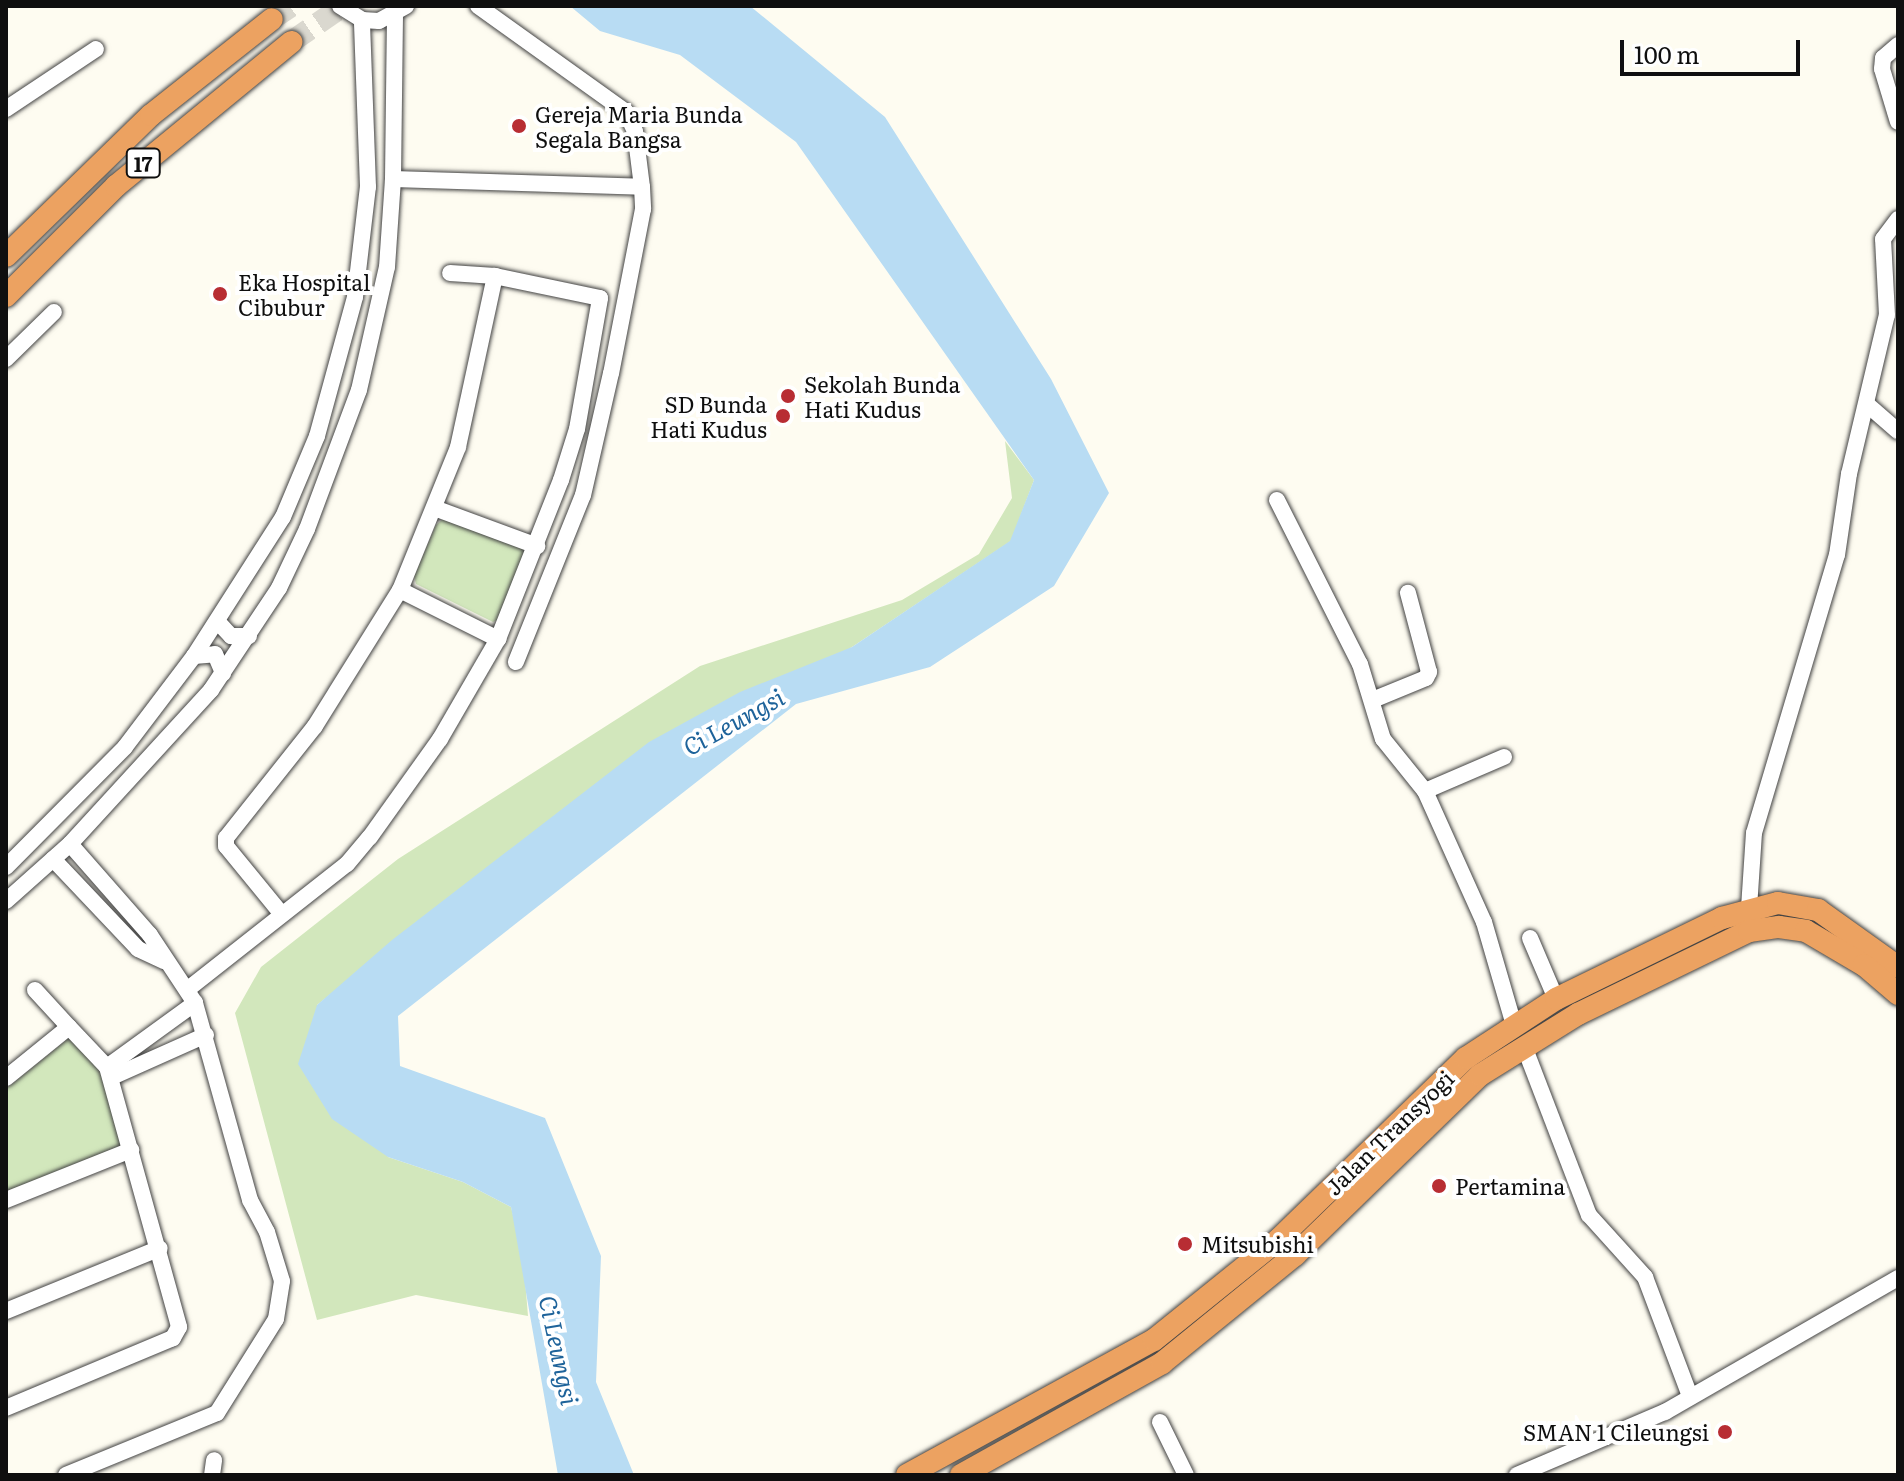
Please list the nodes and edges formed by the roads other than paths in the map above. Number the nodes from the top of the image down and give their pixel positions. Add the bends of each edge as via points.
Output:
1 (340, 6) edge
2 (478, 6) edge
3 (400, 11) edge
4 (272, 19) tunnel mouth
5 (362, 20) junction
6 (291, 42) tunnel mouth
7 (1898, 45) edge
8 (96, 49) dead end
9 (6, 109) edge
10 (1898, 122) edge
11 (393, 179) junction
12 (642, 187) junction
13 (1898, 219) edge
14 (6, 256) edge
15 (450, 273) dead end
16 (495, 276) junction
17 (6, 296) edge
18 (1892, 306) edge
19 (54, 312) dead end
20 (6, 359) edge
21 (1869, 406) junction
22 (1898, 431) edge
23 (1277, 500) dead end
24 (437, 509) junction
25 (537, 546) junction
26 (400, 590) junction
27 (1408, 593) dead end
28 (217, 621) junction
29 (249, 636) junction
30 (498, 639) junction
31 (194, 656) junction
32 (516, 662) dead end
33 (223, 673) junction
34 (1375, 699) junction
35 (1504, 757) dead end
36 (1425, 791) junction
37 (70, 844) junction
38 (53, 859) junction
39 (6, 867) edge
40 (6, 901) edge
41 (121, 901) junction
42 (1749, 908) junction
43 (280, 912) junction
44 (106, 916) junction
45 (1530, 938) dead end
46 (164, 961) junction
47 (1898, 967) edge
48 (35, 990) dead end
49 (1898, 994) edge
50 (191, 996) junction
51 (1556, 999) junction
52 (1514, 1025) junction
53 (69, 1027) junction
54 (206, 1035) junction
55 (1524, 1046) junction
56 (109, 1072) junction
57 (6, 1078) edge
58 (1399, 1136) junction
59 (131, 1150) junction
60 (6, 1200) edge
61 (160, 1248) junction
62 (1898, 1278) edge
63 (6, 1311) edge
64 (1690, 1396) junction
65 (6, 1408) edge
66 (1160, 1422) dead end
67 (1543, 1468) edge
68 (66, 1475) edge
69 (907, 1475) edge
70 (961, 1475) edge
71 (1186, 1475) edge
72 (1517, 1475) edge

1 - 5 street
2 - 12 street via 626,112 635,131
3 - 5 street
3 - 11 street
4 - 14 highway, 17 via 151,115
5 - 28 street via 368,187 355,297 339,366 283,517
6 - 17 highway, 17 via 116,186
7 - 10 street via 1882,63
8 - 9 street
11 - 12 street
11 - 29 street via 387,267 359,390 307,529
12 - 32 street via 643,209 583,495
13 - 18 street via 1886,231 1882,247
15 - 16 street
16 - 24 street via 477,377
16 - 25 street via 600,298 577,429
18 - 21 street
19 - 20 street
21 - 22 street
21 - 42 street via 1849,474 1831,580 1754,833
23 - 34 street via 1323,584
24 - 25 street
24 - 26 street
25 - 30 street
26 - 30 street
26 - 43 street via 330,705 226,838 226,846
27 - 34 street via 1429,672 1426,678
28 - 29 street via 231,636
28 - 31 street
29 - 33 street
30 - 43 street via 440,739 358,854
31 - 33 street via 215,654
31 - 39 street via 125,747
33 - 37 street
34 - 36 street via 1383,739
35 - 36 street
36 - 52 street via 1484,922
37 - 38 street
37 - 41 street
38 - 40 street
38 - 44 street
41 - 44 street
41 - 46 street
42 - 47 highway, Jalan Transyogi via 1778,903 1818,910
42 - 51 highway, Jalan Transyogi
43 - 50 street
44 - 46 street via 138,949
45 - 51 street
46 - 50 street
48 - 53 street
49 - 55 highway, Jalan Transyogi via 1864,965 1806,931 1749,931
50 - 54 street
50 - 56 street
51 - 52 highway, Jalan Transyogi
52 - 58 highway, Jalan Transyogi via 1466,1058
53 - 56 street
53 - 57 street
54 - 56 street
54 - 68 street via 250,1200 267,1232 282,1281 282,1302 217,1413
55 - 58 highway, Jalan Transyogi
55 - 64 street via 1589,1215 1645,1277
56 - 59 street
58 - 69 highway, Jalan Transyogi via 1154,1340
58 - 70 highway, Jalan Transyogi via 1295,1255 1162,1363
59 - 60 street
59 - 61 street
61 - 63 street
61 - 65 street via 179,1327 173,1338
62 - 64 street
64 - 67 street
66 - 71 street
67 - 72 street

